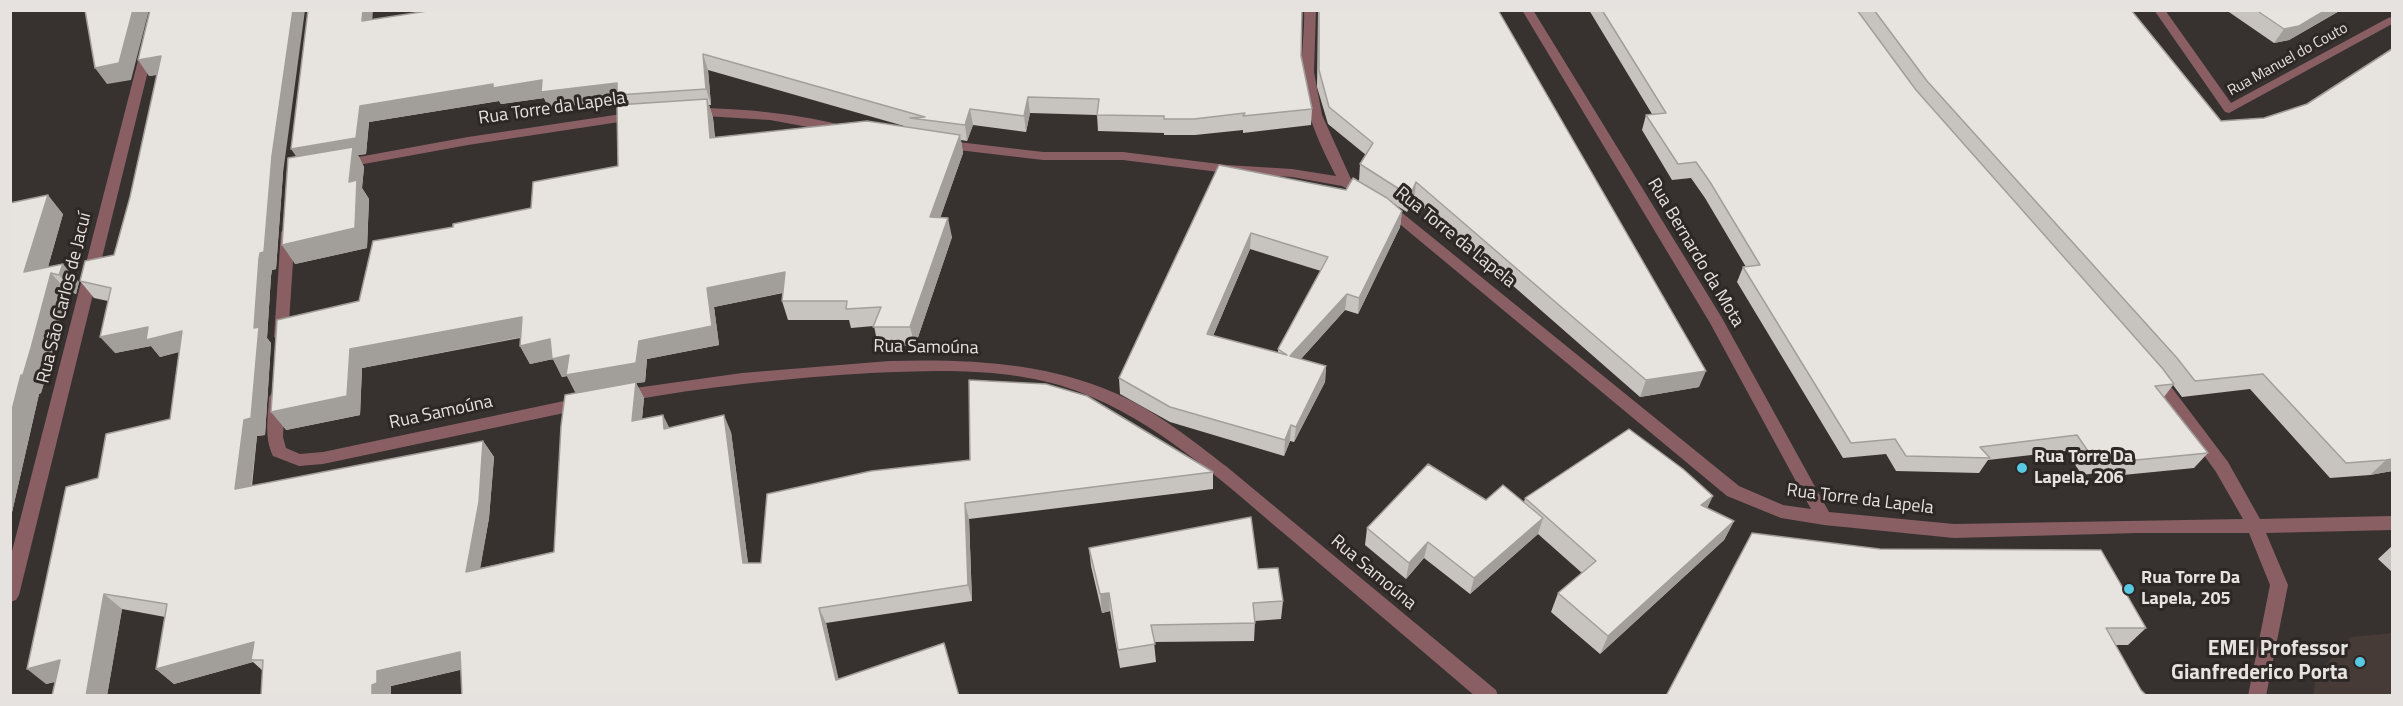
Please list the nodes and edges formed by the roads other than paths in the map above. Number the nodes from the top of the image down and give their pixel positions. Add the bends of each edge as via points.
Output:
1 (157, 10) edge
2 (1310, 10) edge
3 (1527, 10) edge
4 (2159, 10) edge
5 (2392, 20) edge
6 (673, 112) edge
7 (651, 114) edge
8 (861, 132) edge
9 (923, 142) edge
10 (327, 166) edge
11 (1346, 182) junction
12 (289, 219) edge
13 (280, 357) edge
14 (2142, 361) edge
15 (278, 380) edge
16 (1824, 518) junction
17 (2392, 523) edge
18 (2255, 526) junction
19 (10, 595) edge
20 (1489, 696) edge
21 (2257, 696) edge

1 - 19 street, Rua São Carlos de Jacuí
2 - 11 street via 1308,71 1313,108 1323,138
3 - 16 street, Rua Bernardo da Mota via 1711,312
4 - 5 street, Rua Manuel do Couto via 2229,109
6 - 8 street via 740,111
7 - 10 street, Rua Torre da Lapela
9 - 11 street, Rua Torre da Lapela via 1043,156 1123,156
11 - 16 street, Rua Torre da Lapela via 1400,217 1733,491 1781,511
12 - 13 street
14 - 18 street via 2222,466
15 - 20 street, Rua Samoúna via 275,437 279,452 299,460 682,384 873,366 955,366 1082,386 1112,399 1191,447
16 - 18 street, Rua Torre da Lapela via 1954,531
17 - 18 street, Rua Torre da Lapela
18 - 21 street via 2279,585

